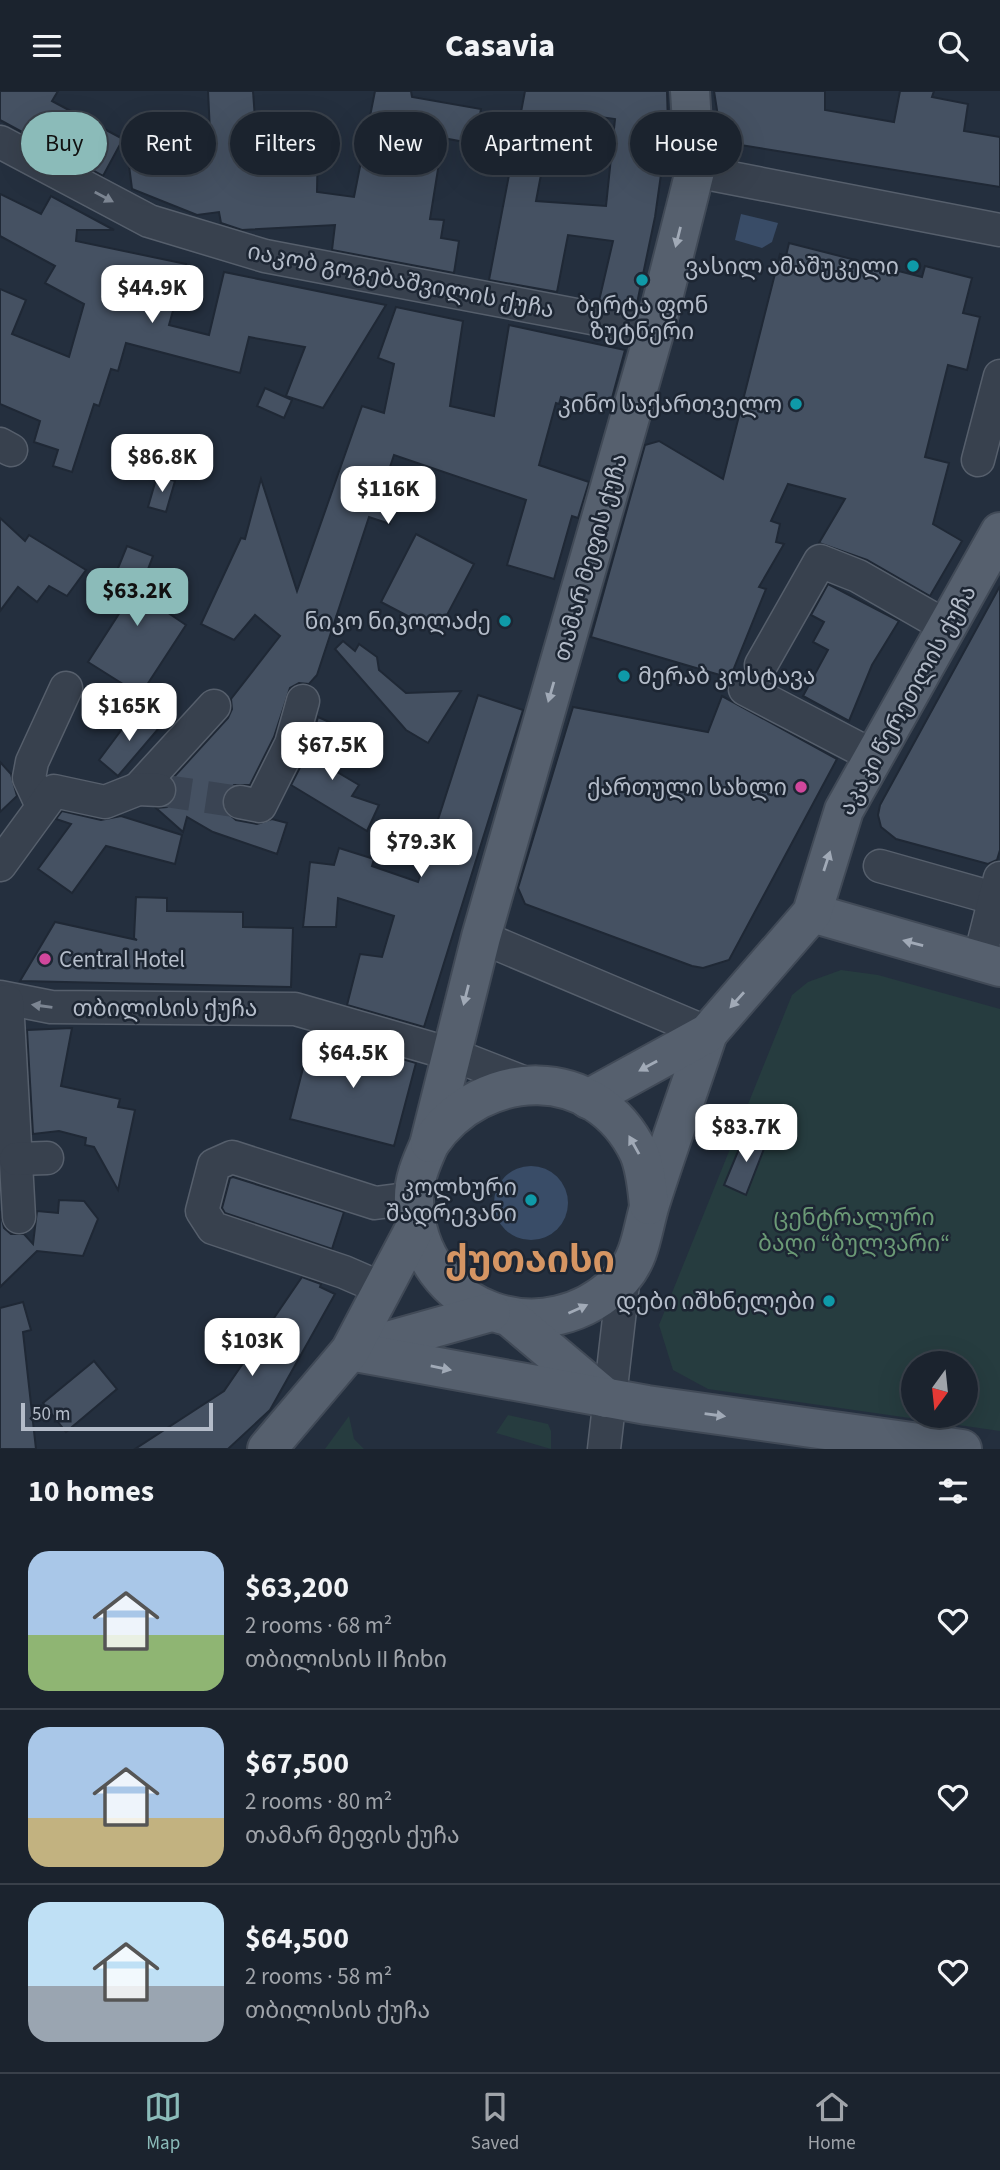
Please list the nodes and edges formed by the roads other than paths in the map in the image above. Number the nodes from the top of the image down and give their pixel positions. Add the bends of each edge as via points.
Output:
1 (690, 91) edge
2 (691, 112) edge
3 (0, 142) edge
4 (694, 175) edge
5 (716, 175) edge
6 (1000, 230) edge
7 (655, 330) junction
8 (1000, 376) edge
9 (978, 460) dead end
10 (1000, 531) edge
11 (947, 627) junction
12 (65, 688) dead end
13 (303, 701) dead end
14 (214, 706) dead end
15 (873, 757) junction
16 (48, 799) junction
17 (240, 802) tunnel mouth
18 (0, 865) edge
19 (880, 866) dead end
20 (999, 892) edge
21 (812, 913) junction
22 (481, 937) junction
23 (990, 964) edge
24 (4, 999) edge
25 (708, 1033) junction
26 (451, 1054) junction
27 (528, 1084) junction
28 (589, 1099) junction
29 (429, 1145) junction
30 (649, 1207) junction
31 (415, 1212) junction
32 (19, 1217) dead end
33 (624, 1275) junction
34 (382, 1288) junction
35 (501, 1315) junction
36 (350, 1351) junction
37 (608, 1399) junction
38 (267, 1449) edge
39 (604, 1449) edge
40 (962, 1449) edge

1 - 2 main road, თამარ მეფის ქუჩა
3 -> 7 street, იაკობ გოგებაშვილის ქუჩა via 149,221 265,256
4 -> 7 main road, თამარ მეფის ქუჩა
5 - 6 street
7 -> 22 main road, თამარ მეფის ქუჩა
8 - 9 street
10 - 11 main road, აკაკი წერეთლის ქუჩა
11 - 15 main road, აკაკი წერეთლის ქუჩა
11 - 15 street via 858,576 820,561 753,677
12 - 16 street via 29,778
13 - 17 street via 290,744 260,806
14 - 16 street via 148,790 105,802
21 -> 15 main road, აკაკი წერეთლის ქუჩა via 844,810
16 - 18 street
19 - 20 street
20 - 23 street
23 -> 21 main road
21 -> 25 main road
22 - 25 street
22 -> 26 main road, თამარ მეფის ქუჩა
26 -> 24 street, თბილისის ქუჩა via 295,1009 51,1007
24 - 32 street via 32,1159
25 -> 28 main road
25 - 30 main road
26 - 27 street, თბილისის ქუჩა
26 - 29 main road, თამარ მეფის ქუჩა
27 - 28 main road
27 - 29 main road via 471,1102 443,1125
30 -> 28 main road via 646,1172 630,1137
29 - 31 main road via 418,1171
30 - 33 main road via 642,1244
31 - 34 main road
31 - 34 street via 232,1157 214,1165 202,1211 213,1228
31 - 35 main road via 426,1254 443,1279 465,1299
35 -> 33 main road via 543,1319 573,1312 601,1297
33 - 37 street
34 - 36 main road
35 - 36 main road
35 - 37 main road
36 -> 37 main road
36 - 38 main road
37 - 39 street
37 -> 40 main road

